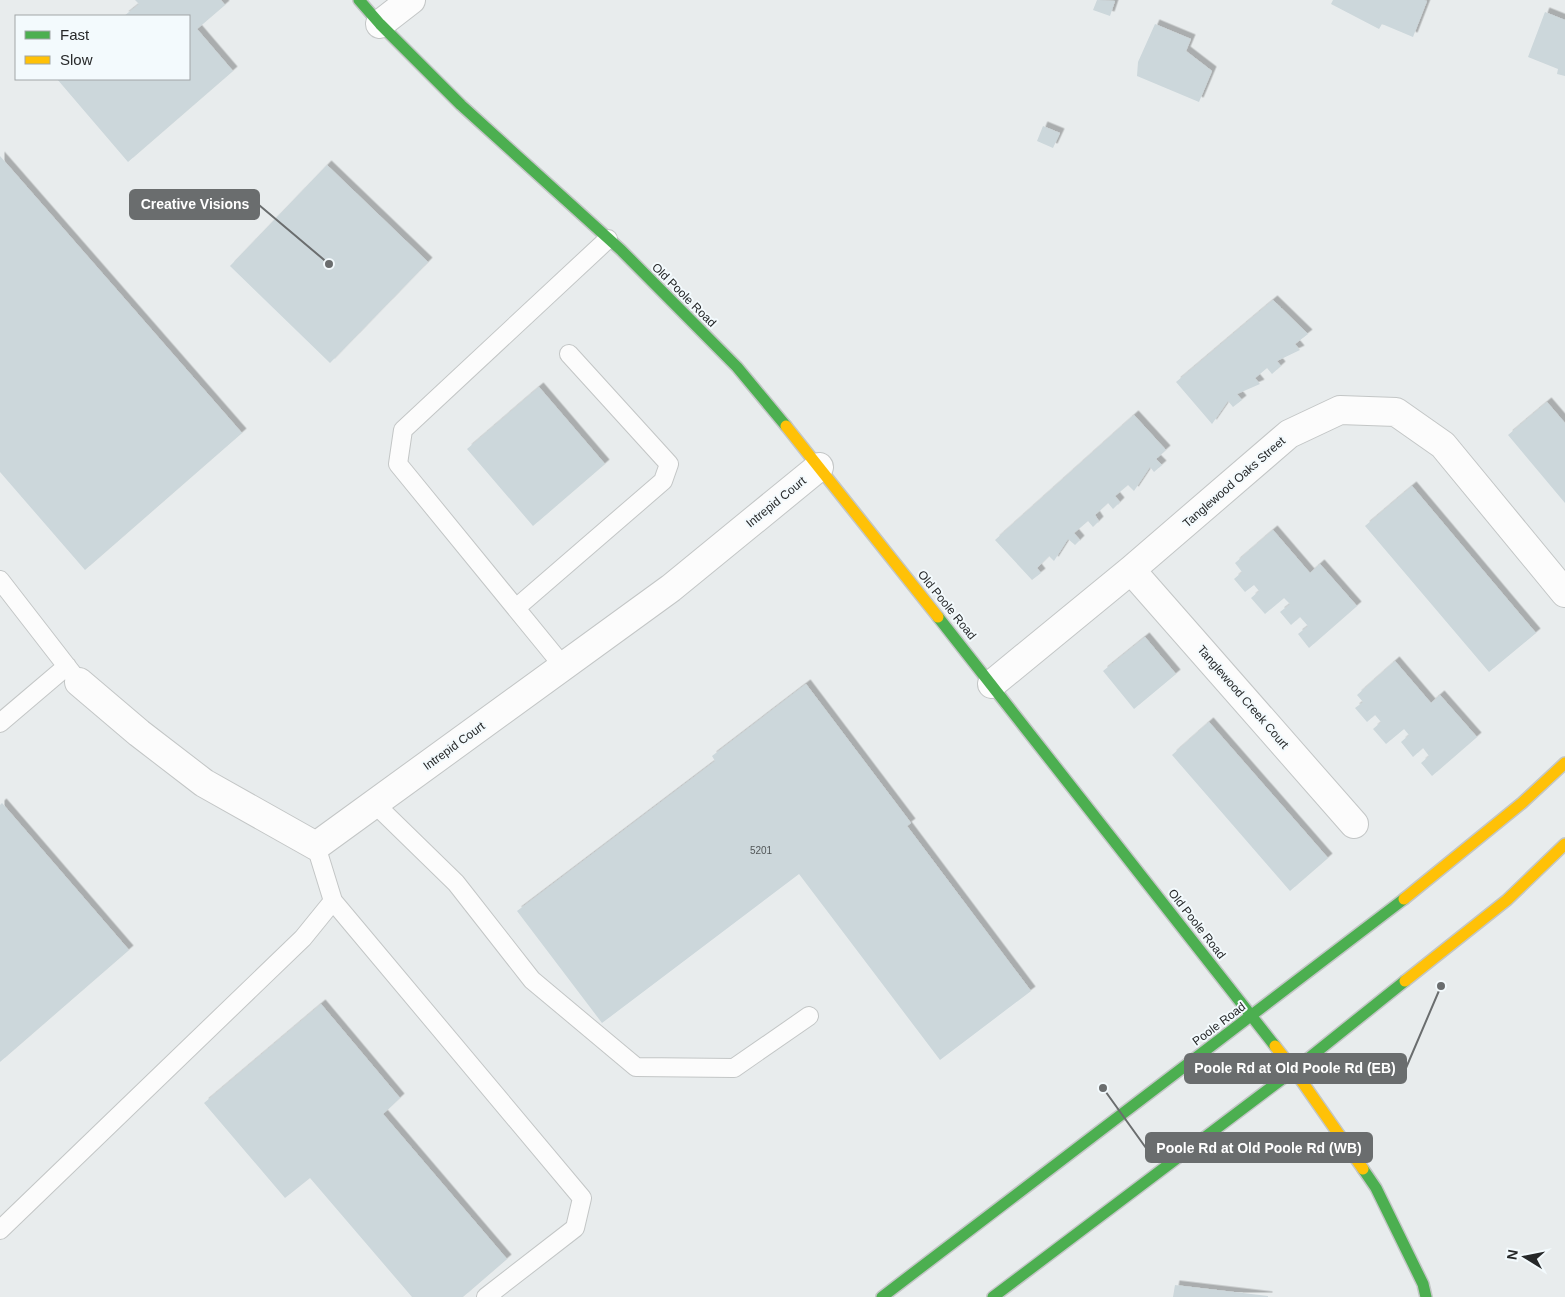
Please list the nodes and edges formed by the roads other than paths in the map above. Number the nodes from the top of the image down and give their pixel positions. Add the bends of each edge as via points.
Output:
1 (359, 0) edge
2 (411, 0) edge
3 (380, 24) junction
4 (608, 239) junction
5 (569, 354) dead end
6 (819, 467) junction
7 (1132, 570) junction
8 (0, 580) edge
9 (1565, 593) edge
10 (516, 608) junction
11 (563, 666) junction
12 (72, 674) junction
13 (992, 684) junction
14 (7, 706) edge
15 (0, 723) edge
16 (1565, 763) edge
17 (375, 804) junction
18 (1354, 824) dead end
19 (1565, 844) edge
20 (316, 846) junction
21 (333, 901) junction
22 (809, 1016) dead end
23 (1252, 1016) junction
24 (1294, 1070) junction
25 (0, 1230) edge
26 (486, 1297) edge
27 (882, 1297) edge
28 (993, 1297) edge
29 (1426, 1297) edge

1 - 3 street, Old Poole Road
2 - 3 street
3 - 4 street, Old Poole Road via 461,105
4 - 6 street, Old Poole Road via 736,367
4 - 10 lane via 403,430 398,464
5 - 10 lane via 669,464 663,481
6 - 11 street, Intrepid Court via 671,588
6 - 13 street, Old Poole Road
7 - 9 street, Tanglewood Oaks Street via 1289,434 1340,410 1396,412 1443,445
7 - 13 street, Tanglewood Oaks Street
7 - 18 street, Tanglewood Creek Court
8 - 12 lane
10 - 11 lane
11 - 17 street, Intrepid Court
12 - 14 lane
12 - 20 street via 204,783
13 - 23 street, Old Poole Road
14 - 15 lane
16 - 23 street, Poole Road via 1522,803 1410,895
17 - 20 street, Intrepid Court
17 - 22 lane via 456,883 532,980 636,1067 734,1068
19 - 24 street via 1507,900
20 - 21 lane
21 - 25 lane via 303,938
21 - 26 lane via 582,1198 575,1228
23 - 24 street, Old Poole Road
23 - 27 street, Poole Road
24 - 28 street
24 - 29 street, Old Poole Road via 1376,1188 1423,1284

